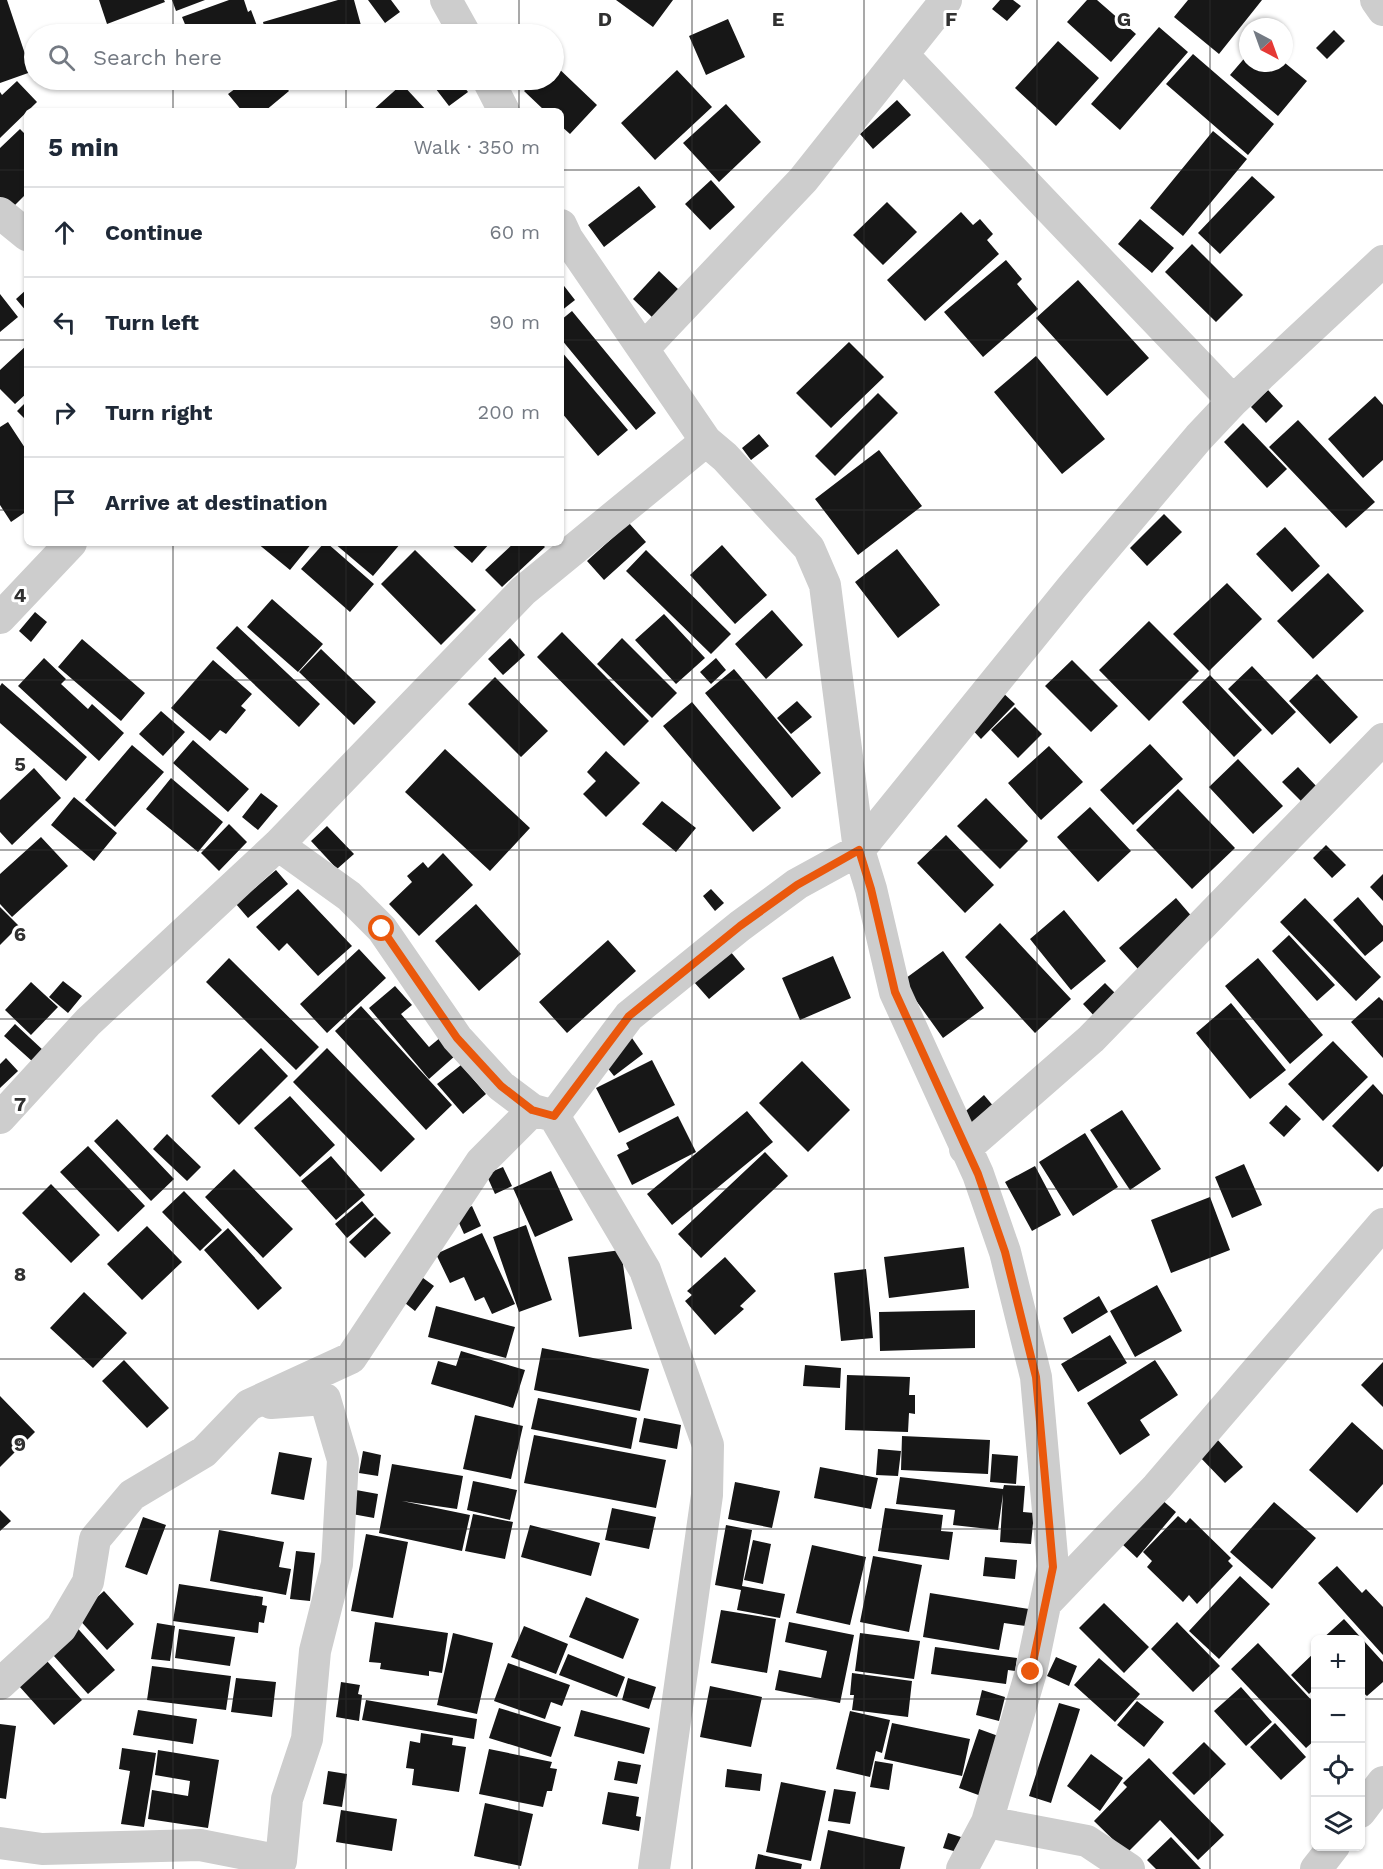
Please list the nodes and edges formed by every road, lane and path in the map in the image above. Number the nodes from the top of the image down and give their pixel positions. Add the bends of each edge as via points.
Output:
1 (946, 0) edge
2 (1376, 0) edge
3 (450, 2) edge
4 (1383, 10) edge
5 (460, 24) edge
6 (903, 55) junction
7 (0, 213) edge
8 (564, 232) edge
9 (24, 233) edge
10 (1383, 261) edge
11 (644, 348) junction
12 (1233, 401) junction
13 (706, 441) junction
14 (68, 546) edge
15 (0, 618) edge
16 (1383, 740) edge
17 (278, 845) junction
18 (859, 850) junction
19 (543, 1113) junction
20 (0, 1118) edge
21 (965, 1149) junction
22 (1383, 1224) edge
23 (351, 1358) junction
24 (325, 1399) junction
25 (249, 1405) junction
26 (1046, 1603) junction
27 (0, 1684) edge
28 (1383, 1782) edge
29 (1365, 1805) edge
30 (987, 1822) junction
31 (0, 1843) edge
32 (1330, 1851) edge
33 (276, 1865) edge
34 (654, 1869) edge
35 (962, 1869) edge
36 (1129, 1869) edge
37 (1316, 1869) edge

1 - 6 street
2 - 4 street
3 - 5 street
6 - 11 street via 803,180
6 - 12 street
7 - 9 street
8 - 11 street
10 - 12 street
11 - 13 street
12 - 18 street via 1072,586
13 - 17 street via 523,591
13 - 18 street via 809,548 825,585
14 - 15 street
16 - 21 street via 1091,1039
17 - 19 street via 349,896 382,929 457,1038 501,1086
17 - 20 street via 88,1023
18 - 19 street via 797,885 740,926 629,1016
18 - 21 street via 895,992
19 - 23 street via 481,1162
19 - 34 street via 645,1270 708,1445 707,1495
21 - 26 street via 978,1174 1005,1252 1036,1377 1053,1567
22 - 26 street via 1157,1487
23 - 24 street
23 - 25 street
24 - 25 street
24 - 33 street via 343,1460 337,1564 315,1651 307,1739 287,1799
25 - 27 street via 204,1452 132,1495 96,1539 88,1582 61,1628
26 - 30 street via 1031,1672
28 - 29 street
30 - 35 street
30 - 36 street via 1087,1841
31 - 33 street via 42,1849 200,1845
32 - 37 street

